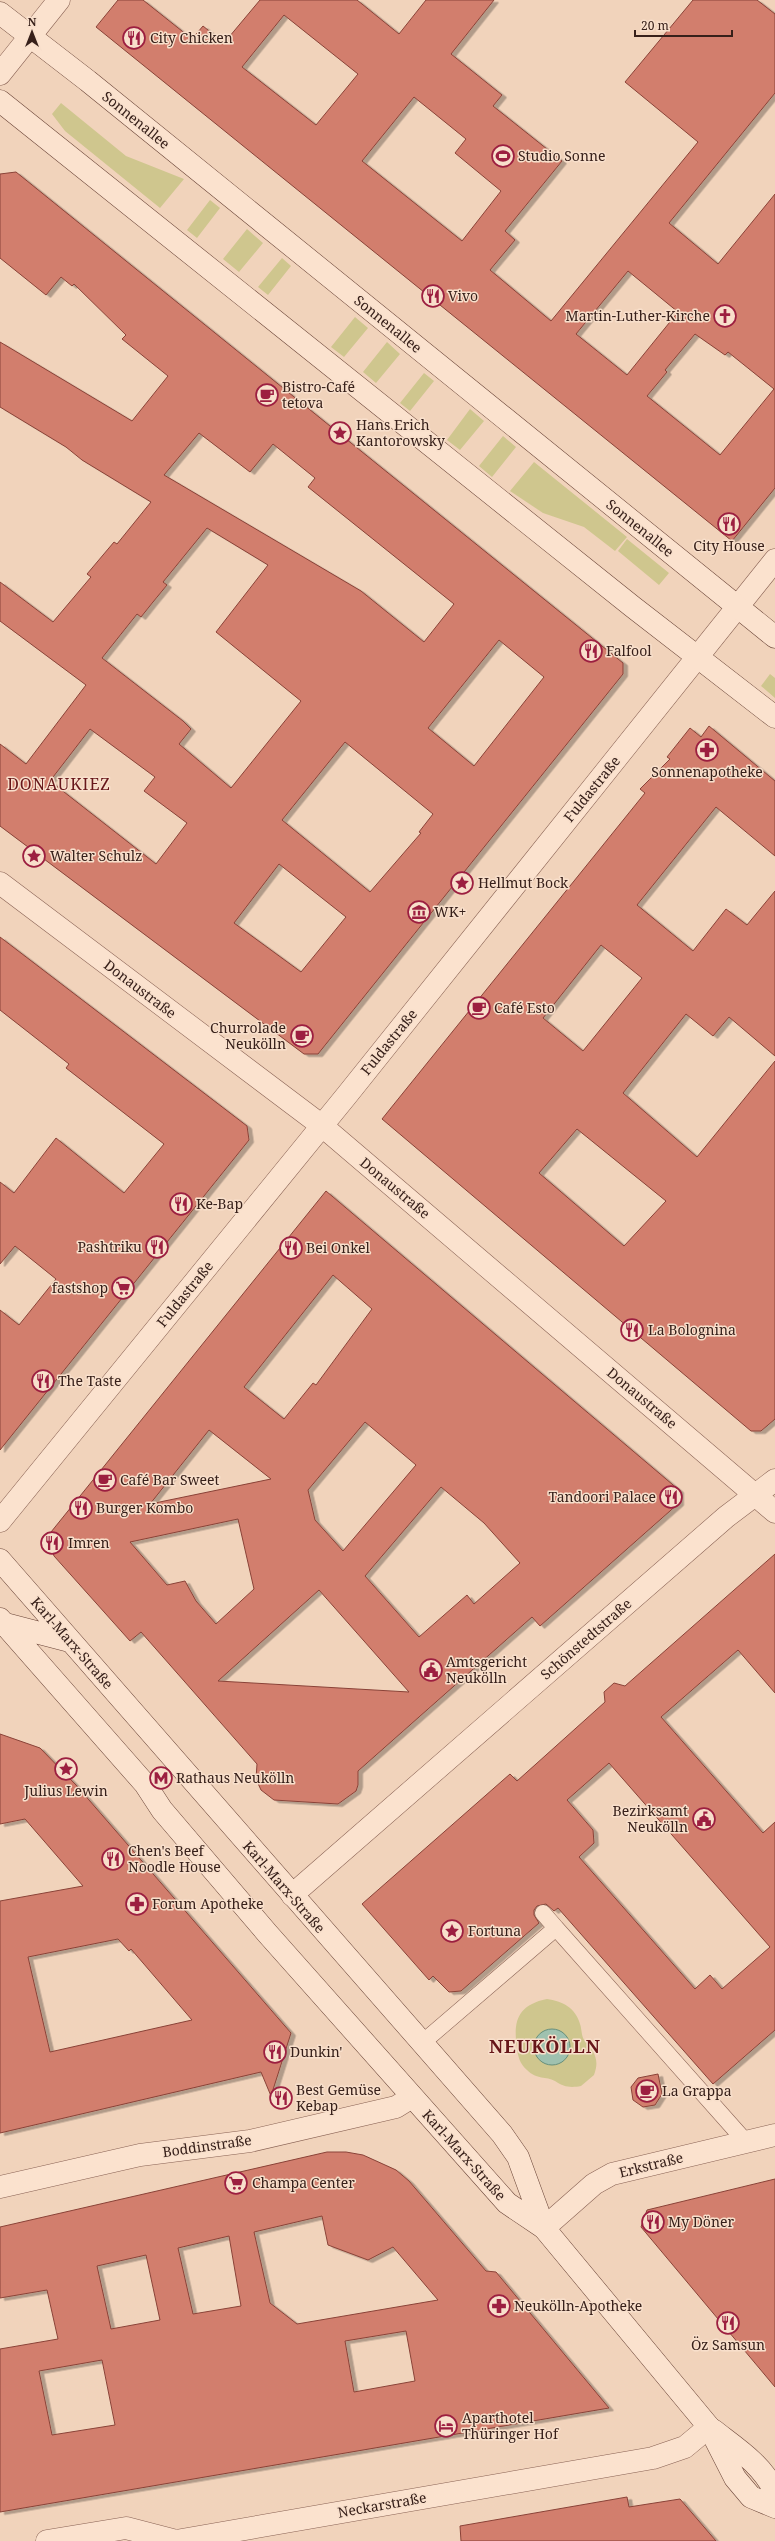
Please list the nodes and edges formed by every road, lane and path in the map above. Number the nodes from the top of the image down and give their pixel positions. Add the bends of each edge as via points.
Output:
1 (59, 0) edge
2 (0, 13) edge
3 (30, 35) junction
4 (0, 74) edge
5 (0, 101) edge
6 (775, 560) edge
7 (737, 607) junction
8 (775, 637) edge
9 (698, 657) junction
10 (775, 717) edge
11 (0, 883) edge
12 (321, 1125) junction
13 (775, 1480) edge
14 (755, 1495) junction
15 (775, 1512) edge
16 (0, 1521) edge
17 (0, 1560) edge
18 (1, 1620) edge
19 (70, 1641) junction
20 (292, 1895) junction
21 (543, 1913) dead end
22 (556, 1928) junction
23 (422, 2043) junction
24 (412, 2097) junction
25 (775, 2135) edge
26 (746, 2142) junction
27 (0, 2187) edge
28 (544, 2228) junction
29 (709, 2427) junction
30 (775, 2492) edge
31 (775, 2507) edge
32 (47, 2541) edge

1 - 3 street
2 - 3 street, Sonnenallee
3 - 4 street
3 - 7 street, Sonnenallee
5 - 9 street
6 - 7 street, Fuldastraße
7 - 8 street, Sonnenallee
7 - 9 street, Fuldastraße
9 - 10 street
9 - 12 street, Fuldastraße
11 - 12 street, Donaustraße
12 - 14 street, Donaustraße
12 - 16 street, Fuldastraße
13 - 14 street, Schönstedtstraße
14 - 15 street, Donaustraße
14 - 20 street, Schönstedtstraße via 726,1517
17 - 19 street, Karl-Marx-Straße
18 - 19 street
18 - 24 street, Karl-Marx-Straße via 145,1784 162,1810 262,1928
19 - 20 street, Karl-Marx-Straße
20 - 23 street, Karl-Marx-Straße
21 - 22 lane
22 - 23 lane
22 - 26 lane
23 - 28 street, Karl-Marx-Straße via 502,2134 518,2157
24 - 27 street, Boddinstraße via 396,2107 250,2141 140,2154
24 - 28 street, Karl-Marx-Straße via 506,2203
25 - 26 street, Erkstraße
26 - 28 street, Erkstraße via 612,2174 594,2184
28 - 29 street, Karl-Marx-Straße
29 - 30 street, Karl-Marx-Straße via 754,2462 770,2480
29 - 31 street, Karl-Marx-Straße via 735,2478 751,2497
29 - 32 street, Neckarstraße via 684,2447 653,2458 496,2486 176,2541 126,2528

